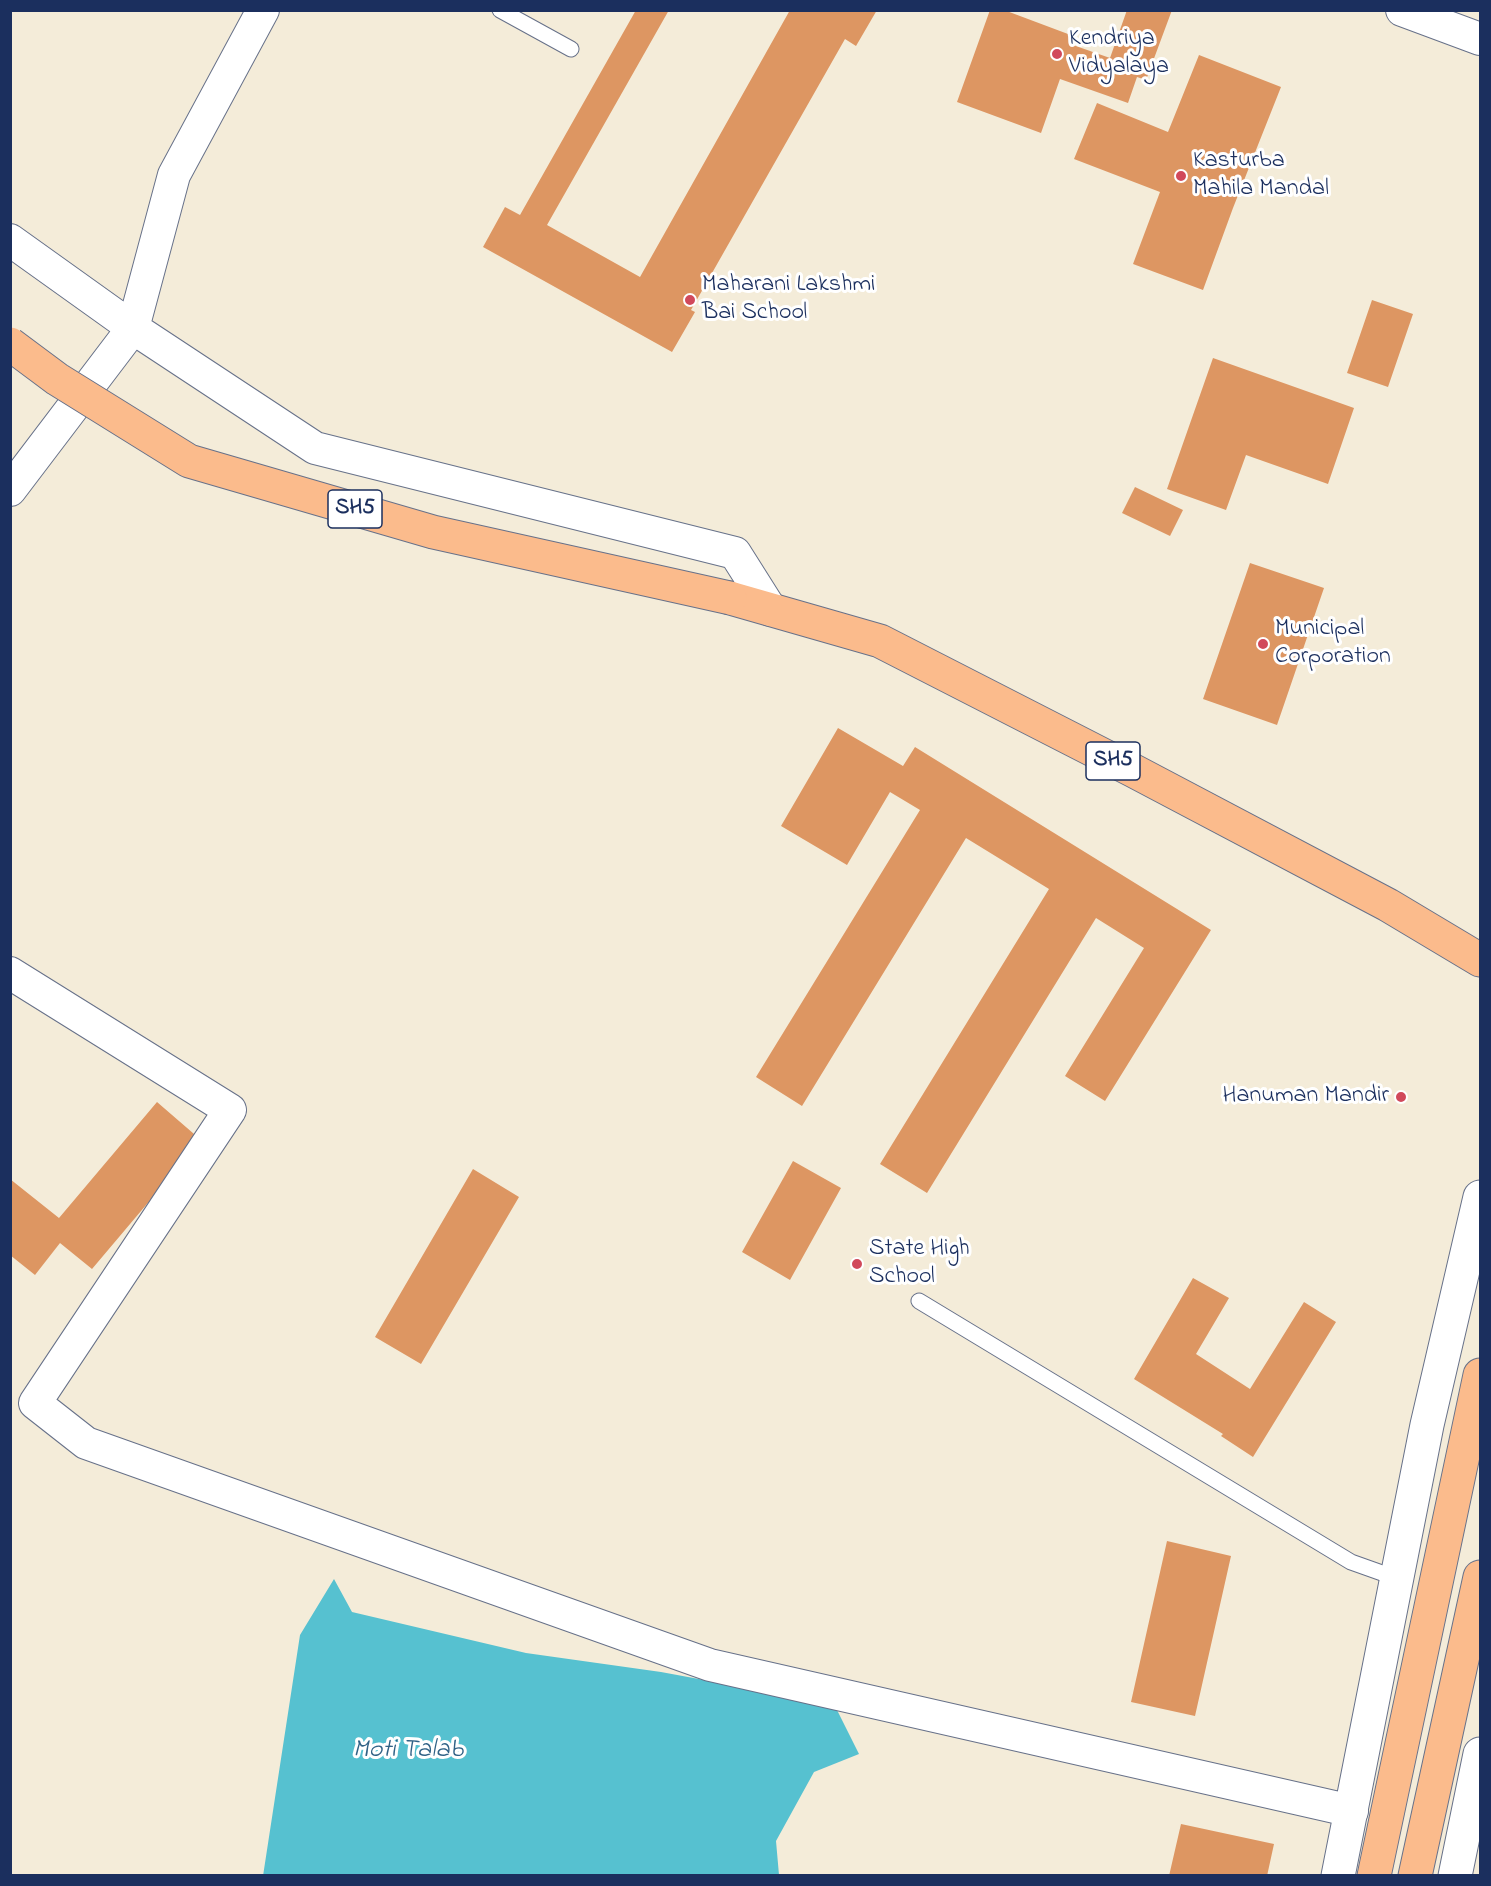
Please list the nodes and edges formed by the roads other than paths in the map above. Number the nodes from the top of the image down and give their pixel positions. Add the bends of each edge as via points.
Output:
1 (263, 10) edge
2 (500, 10) edge
3 (1402, 10) edge
4 (1480, 39) edge
5 (571, 49) dead end
6 (10, 240) edge
7 (133, 328) junction
8 (10, 344) edge
9 (10, 490) edge
10 (771, 610) junction
11 (1480, 960) edge
12 (10, 973) edge
13 (1480, 1197) edge
14 (919, 1301) dead end
15 (1480, 1375) edge
16 (1480, 1577) edge
17 (1396, 1578) junction
18 (1480, 1754) edge
19 (1352, 1810) junction
20 (1338, 1875) edge
21 (1374, 1875) edge
22 (1415, 1875) edge
23 (1455, 1875) edge

1 - 7 street via 174,175
2 - 5 lane
3 - 4 street
6 - 7 street
7 - 9 street
7 - 10 street via 315,448 735,553
8 - 10 main road, SH5, bridge via 57,379 189,461 433,532
10 - 11 main road, SH5 via 880,641 1377,899
12 - 19 street via 230,1110 34,1403 86,1443 710,1665
13 - 17 street
14 - 17 lane via 1351,1562
15 - 21 main road
16 - 22 main road
17 - 19 street
18 - 23 street
19 - 20 street

